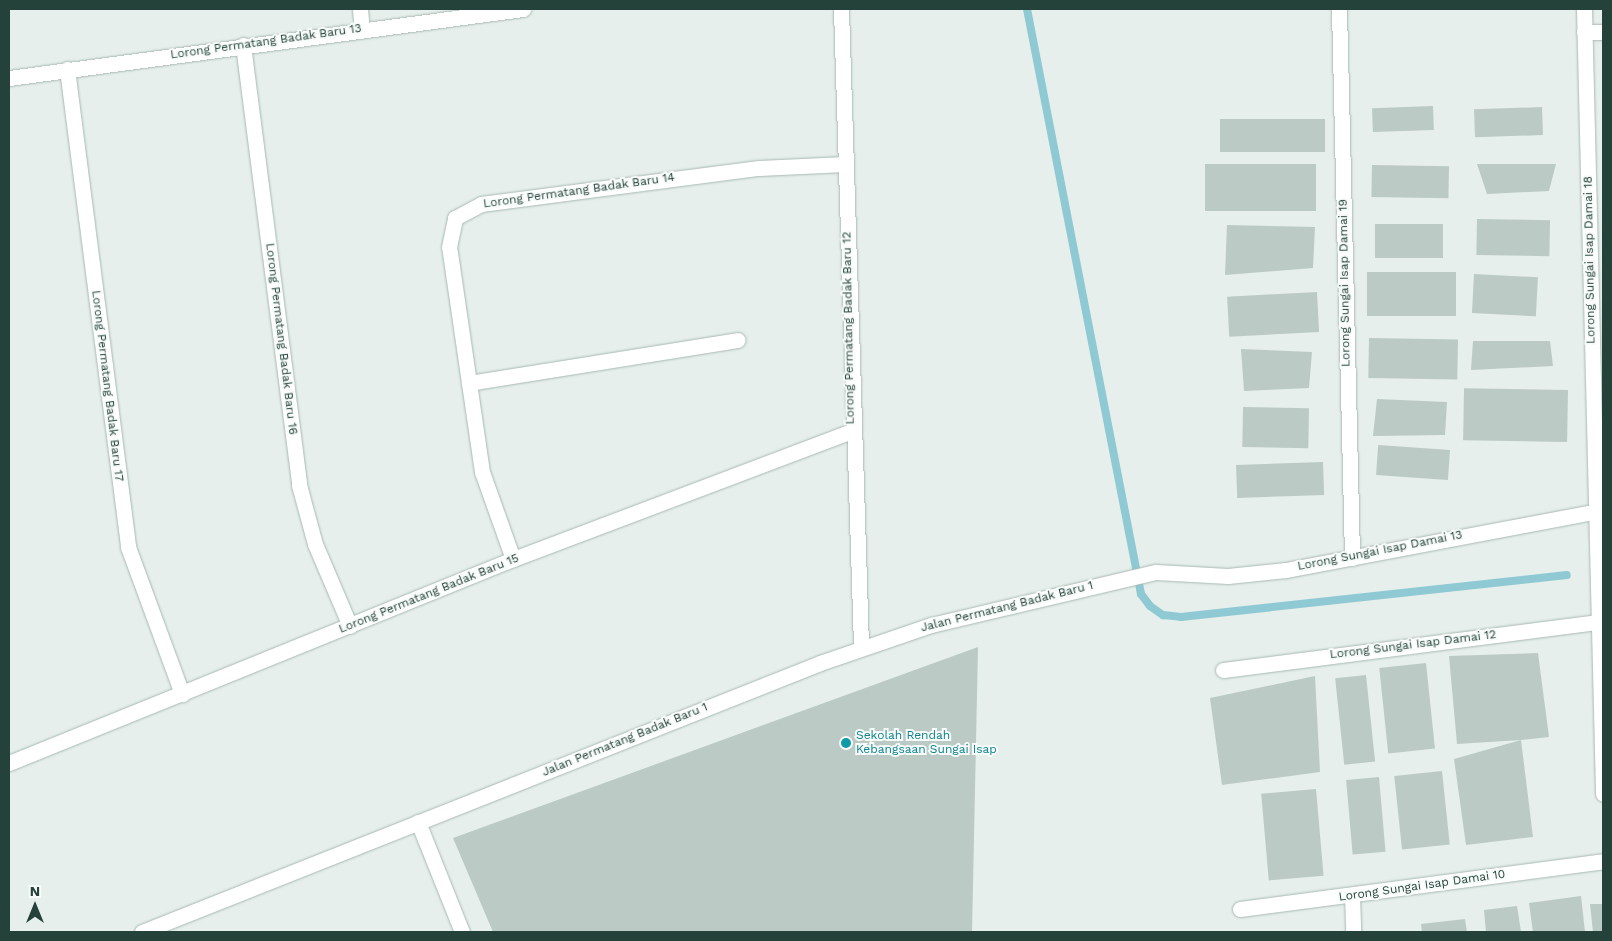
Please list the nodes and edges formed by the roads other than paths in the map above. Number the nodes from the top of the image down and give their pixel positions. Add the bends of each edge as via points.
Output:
1 (360, 9) edge
2 (523, 9) edge
3 (841, 9) edge
4 (1339, 9) edge
5 (1584, 9) edge
6 (362, 30) junction
7 (1584, 32) junction
8 (1603, 32) edge
9 (243, 45) junction
10 (67, 69) junction
11 (9, 78) edge
12 (845, 164) junction
13 (738, 340) dead end
14 (469, 383) junction
15 (851, 431) junction
16 (1599, 510) edge
17 (1352, 558) junction
18 (513, 559) junction
19 (1119, 578) joint
20 (1601, 621) edge
21 (350, 626) junction
22 (861, 647) junction
23 (1223, 670) dead end
24 (182, 694) junction
25 (9, 763) edge
26 (1603, 794) edge
27 (418, 822) junction
28 (1603, 862) edge
29 (1352, 895) junction
30 (1240, 909) dead end
31 (142, 932) edge
32 (462, 932) edge
33 (1352, 932) edge

1 - 6 street
2 - 6 street, Lorong Permatang Badak Baru 13
3 - 12 street, Lorong Permatang Badak Baru 12
4 - 17 street, Lorong Sungai Isap Damai 19
5 - 7 street, Lorong Sungai Isap Damai 18
6 - 9 street, Lorong Permatang Badak Baru 13
7 - 8 street
7 - 16 street, Lorong Sungai Isap Damai 18
9 - 10 street, Lorong Permatang Badak Baru 13
9 - 21 street, Lorong Permatang Badak Baru 16 via 299,485 315,544
10 - 11 street, Lorong Permatang Badak Baru 13
10 - 24 street, Lorong Permatang Badak Baru 17 via 128,547
12 - 14 street, Lorong Permatang Badak Baru 14 via 760,168 467,208 455,218 449,247
12 - 15 street, Lorong Permatang Badak Baru 12
13 - 14 street
14 - 18 street, Lorong Permatang Badak Baru 14 via 482,472
15 - 18 street, Lorong Permatang Badak Baru 15
15 - 22 street, Lorong Permatang Badak Baru 12
16 - 17 street, Lorong Sungai Isap Damai 13
16 - 20 street, Lorong Sungai Isap Damai 18
17 - 19 street, Lorong Sungai Isap Damai 13 via 1228,576 1156,572
18 - 21 street, Lorong Permatang Badak Baru 15
19 - 22 street, Jalan Permatang Badak Baru 1 via 979,612
20 - 23 street, Lorong Sungai Isap Damai 12
20 - 26 street, Lorong Sungai Isap Damai 18
21 - 24 street, Lorong Permatang Badak Baru 15
22 - 27 street, Jalan Permatang Badak Baru 1
24 - 25 street, Lorong Permatang Badak Baru 15
27 - 31 street, Jalan Permatang Badak Baru 1
27 - 32 street
28 - 29 street, Lorong Sungai Isap Damai 10
29 - 30 street, Lorong Sungai Isap Damai 10
29 - 33 street

